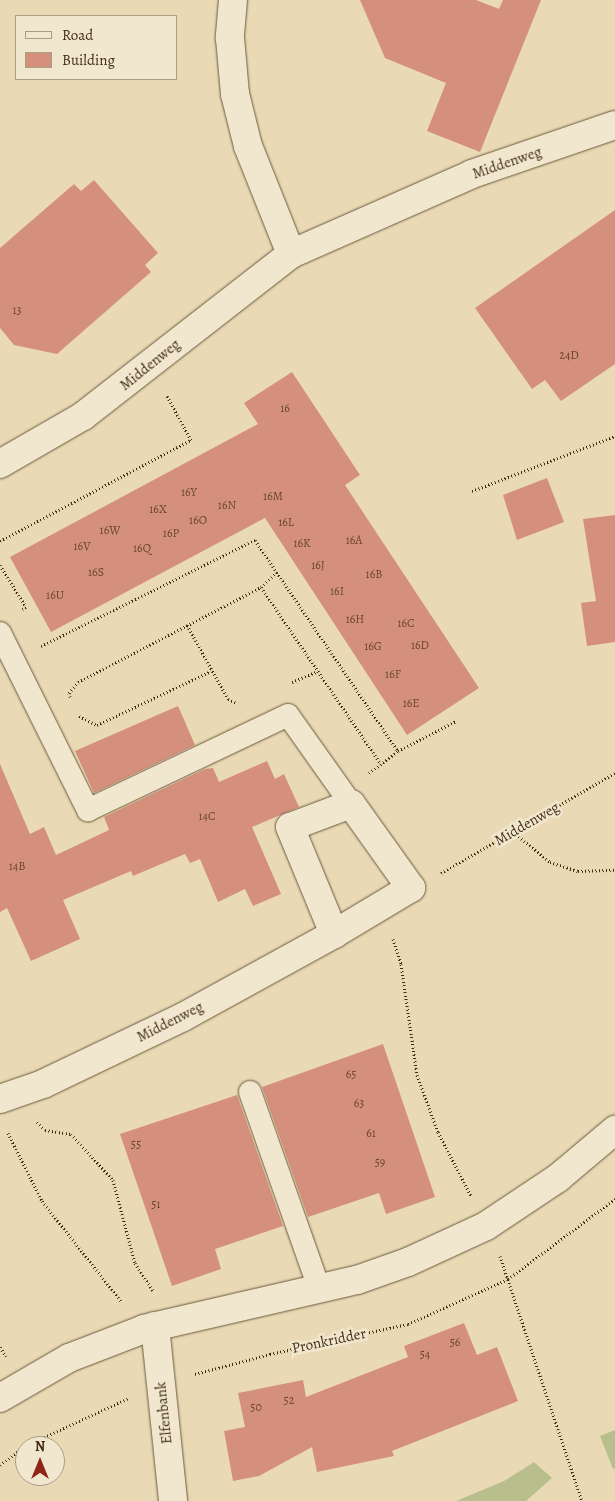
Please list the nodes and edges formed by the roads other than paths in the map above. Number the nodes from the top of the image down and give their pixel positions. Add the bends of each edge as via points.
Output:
1 (233, 0) edge
2 (615, 125) edge
3 (291, 254) junction
4 (0, 464) edge
5 (0, 633) edge
6 (347, 799) junction
7 (334, 934) junction
8 (250, 1092) dead end
9 (10, 1095) edge
10 (615, 1130) edge
11 (319, 1288) junction
12 (159, 1325) junction
13 (0, 1398) edge
14 (173, 1501) edge

1 - 3 street via 230,38 234,94 248,146
2 - 3 street, Middenweg via 472,174
3 - 4 street, Middenweg via 83,416
5 - 6 lane via 88,810 288,716
6 - 7 street via 290,828
6 - 7 street, Middenweg via 411,888
7 - 9 street, Middenweg via 183,1017 43,1084
8 - 11 lane
10 - 11 street via 558,1178 486,1226 408,1262 357,1280
11 - 12 street
12 - 13 street via 70,1358
12 - 14 street, Elfenbank via 161,1384

